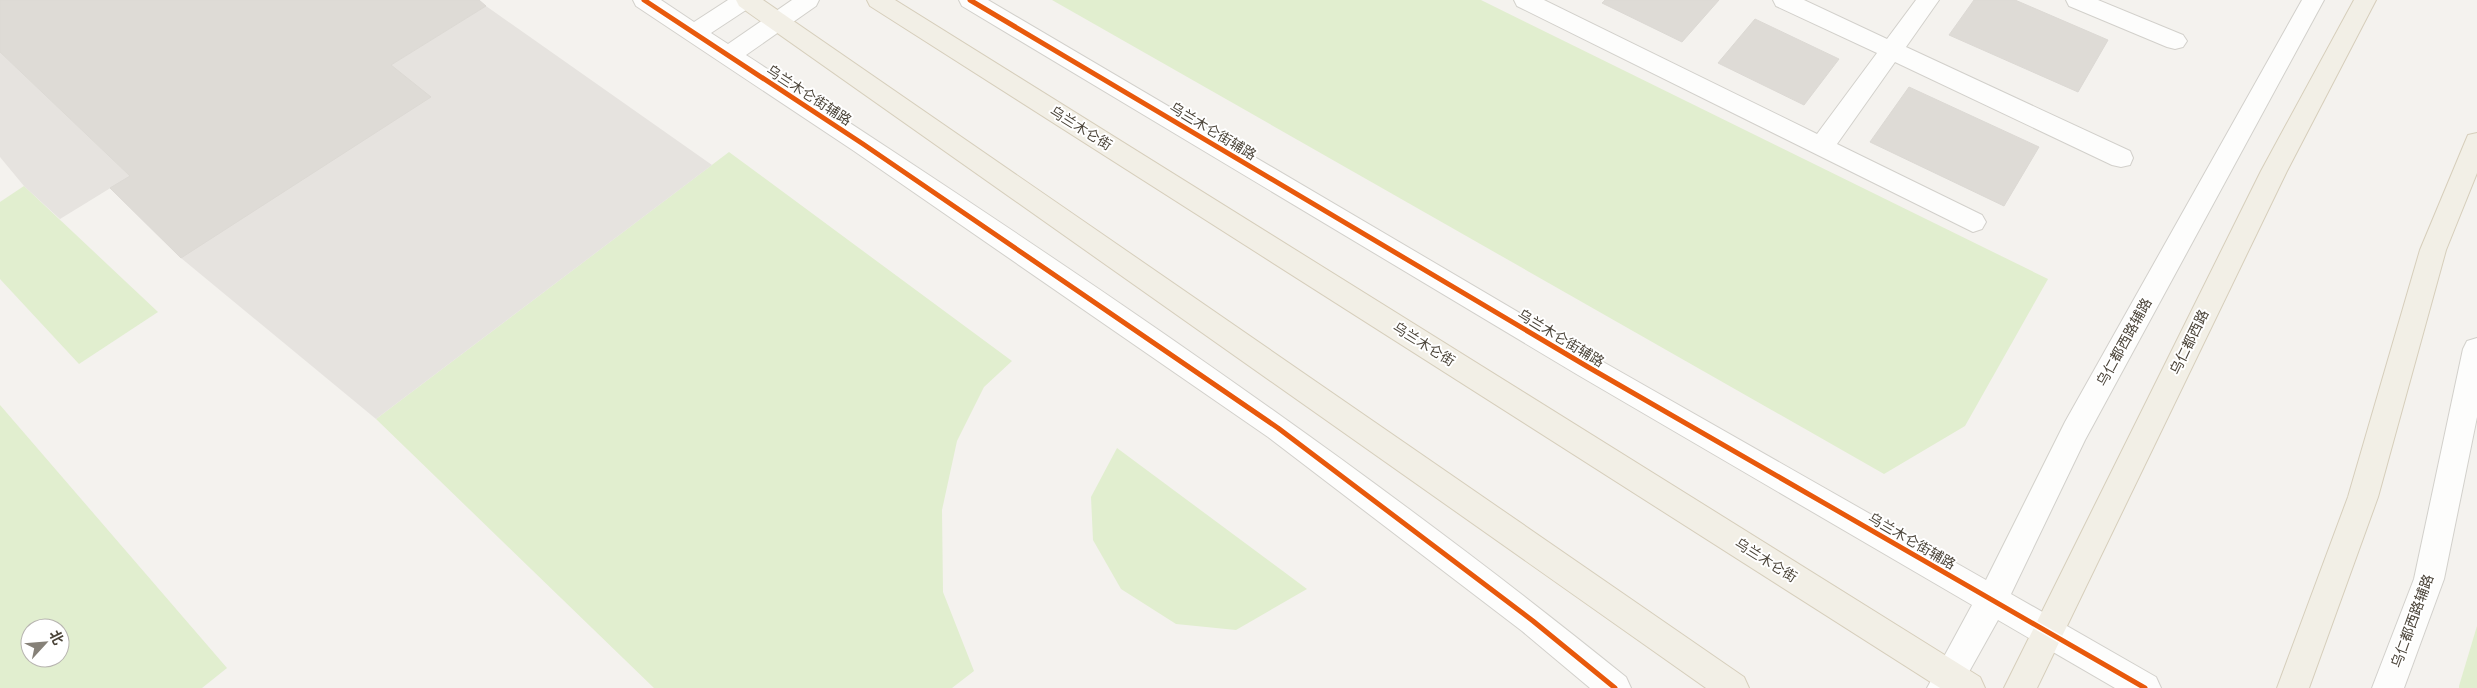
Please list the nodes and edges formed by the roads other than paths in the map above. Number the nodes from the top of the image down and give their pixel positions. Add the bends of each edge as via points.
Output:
1 (644, 0) edge
2 (746, 0) edge
3 (808, 0) edge
4 (878, 0) edge
5 (970, 0) edge
6 (1525, 0) edge
7 (1784, 0) edge
8 (1928, 0) edge
9 (2077, 0) edge
10 (2314, 0) edge
11 (2365, 0) edge
12 (778, 20) junction
13 (693, 34) junction
14 (2175, 41) dead end
15 (1891, 50) junction
16 (728, 56) junction
17 (2477, 142) edge
18 (1821, 147) junction
19 (2121, 158) dead end
20 (1973, 222) dead end
21 (2477, 349) edge
22 (1992, 600) junction
23 (2046, 633) junction
24 (1954, 684) edge
25 (1615, 688) edge
26 (1733, 688) edge
27 (2020, 688) edge
28 (2145, 688) edge
29 (2293, 688) edge
30 (2388, 688) edge

1 - 13 street, 乌兰木仑街辅路
2 - 12 main road
2 - 13 street
3 - 12 street
4 - 24 main road, 乌兰木仑街
5 - 22 street, 乌兰木仑街辅路 via 1597,372
6 - 18 street
7 - 15 street
8 - 15 street
9 - 14 street
10 - 22 street, 乌仁都西路辅路 via 2075,431
11 - 23 main road, 乌仁都西路 via 2274,171
12 - 16 street
12 - 26 main road
13 - 16 street, 乌兰木仑街辅路
15 - 18 street
15 - 19 street
16 - 25 street, 乌兰木仑街辅路 via 863,144 1278,428
17 - 29 main road via 2433,250 2362,498
18 - 20 street
21 - 30 street, 乌仁都西路辅路 via 2429,579
22 - 23 street, 乌兰木仑街辅路
22 - 24 street, 乌仁都西路辅路
23 - 27 main road, 乌仁都西路
23 - 28 street, 乌兰木仑街辅路

